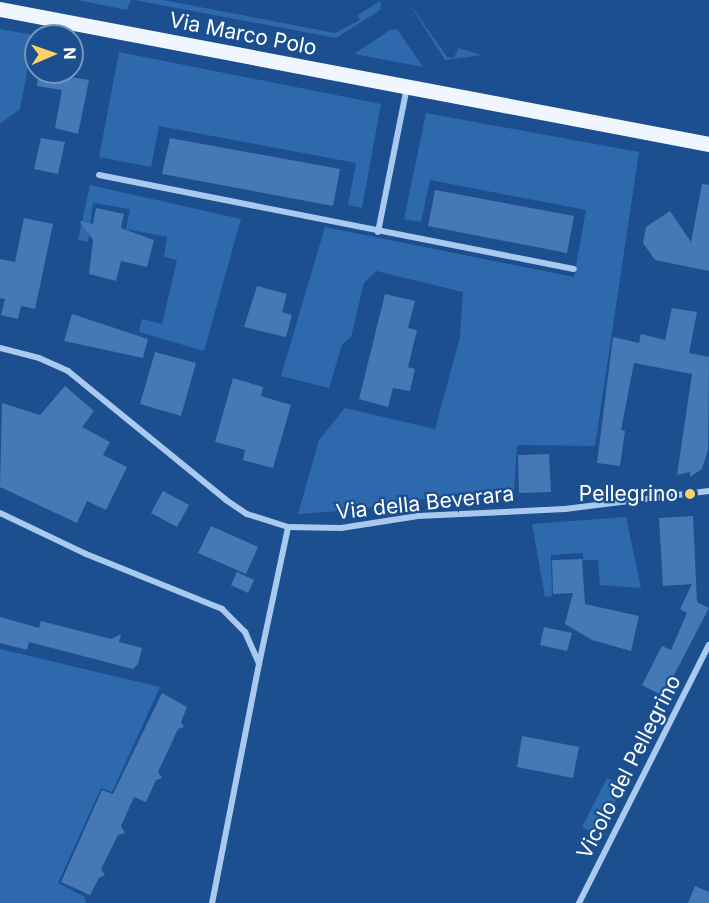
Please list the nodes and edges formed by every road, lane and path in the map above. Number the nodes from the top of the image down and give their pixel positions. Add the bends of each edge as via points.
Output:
1 (0, 9) edge
2 (408, 87) junction
3 (709, 144) edge
4 (99, 175) dead end
5 (378, 232) junction
6 (574, 269) dead end
7 (0, 348) edge
8 (709, 491) edge
9 (0, 513) edge
10 (288, 527) junction
11 (709, 645) edge
12 (259, 664) junction
13 (212, 903) edge
14 (579, 903) edge

1 - 2 main road, Via Marco Polo
2 - 3 main road, Via Marco Polo
2 - 5 street
4 - 5 street
5 - 6 street
7 - 10 street, Via della Beverara via 39,358 68,371 226,500 248,514
8 - 10 street, Via della Beverara via 565,509 418,516 333,529
9 - 12 street via 86,554 222,609 245,632
10 - 12 street
11 - 14 street, Vicolo del Pellegrino
12 - 13 street

